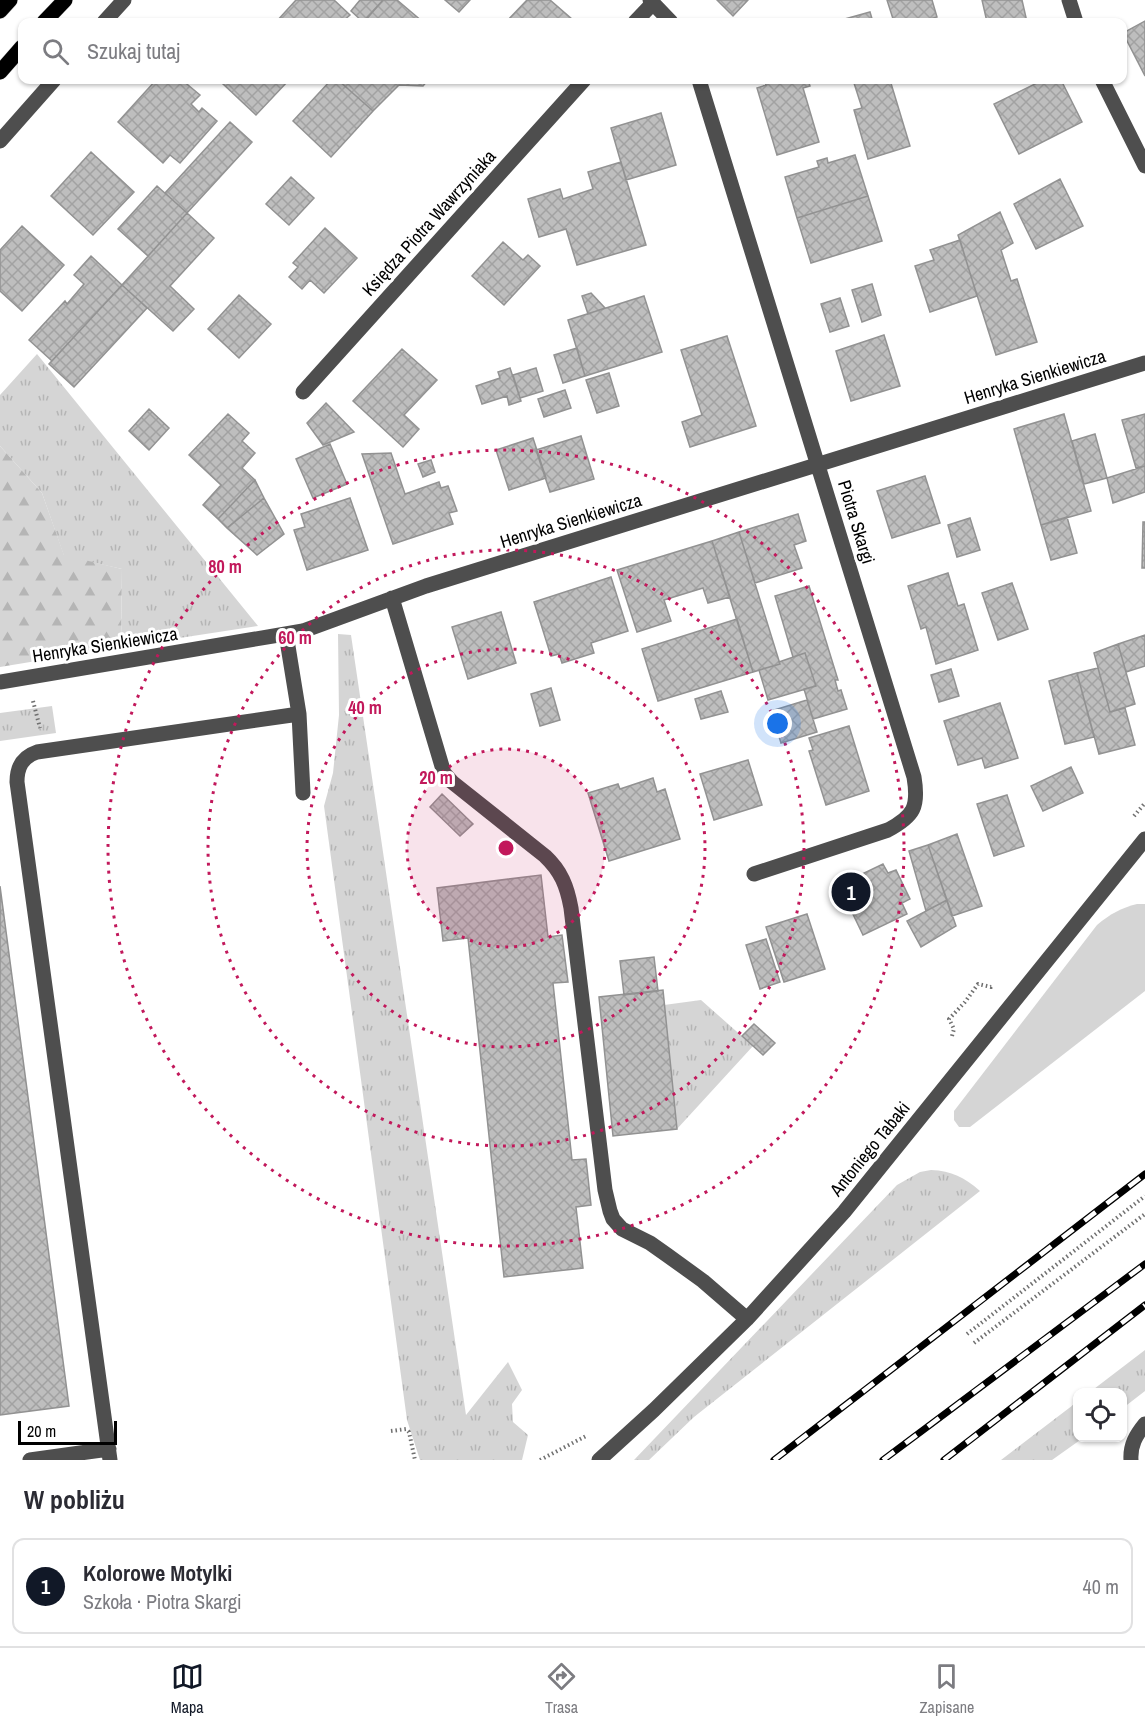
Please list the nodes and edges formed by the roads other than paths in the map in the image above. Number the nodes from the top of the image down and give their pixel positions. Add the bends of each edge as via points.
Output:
1 (10, 0) edge
2 (65, 0) edge
3 (124, 0) edge
4 (1069, 0) edge
5 (651, 1) edge
6 (0, 11) edge
7 (48, 18) edge
8 (108, 18) edge
9 (638, 18) edge
10 (667, 18) edge
11 (1075, 18) edge
12 (18, 52) edge
13 (0, 72) edge
14 (50, 84) edge
15 (580, 84) edge
16 (700, 84) edge
17 (1104, 84) edge
18 (0, 141) edge
19 (1145, 166) edge
20 (1145, 363) edge
21 (303, 392) dead end
22 (818, 464) junction
23 (392, 598) junction
24 (286, 634) junction
25 (0, 682) edge
26 (299, 714) junction
27 (303, 793) dead end
28 (1145, 839) edge
29 (1139, 857) edge
30 (754, 874) dead end
31 (747, 1319) junction
32 (1145, 1424) edge
33 (109, 1454) edge
34 (30, 1460) edge
35 (598, 1460) edge
36 (1131, 1460) edge

1 - 6 main road
2 - 7 main road
3 - 8 street
4 - 11 street
5 - 9 street
5 - 10 street
12 - 13 main road
14 - 18 street
15 - 21 street, Księdza Piotra Wawrzyniaka
16 - 22 street, Piotra Skargi
17 - 19 street
20 - 22 street, Henryka Sienkiewicza
22 - 23 street, Henryka Sienkiewicza
22 - 30 street, Piotra Skargi via 914,777 915,803 907,818 888,830
23 - 24 street, Henryka Sienkiewicza
23 - 31 street via 444,773 545,856 566,885 605,1190 613,1219 622,1229 650,1243 703,1281
24 - 25 street, Henryka Sienkiewicza
24 - 26 street
26 - 27 street
26 - 33 street via 37,752 26,757 18,770
28 - 29 street, Antoniego Tabaki
29 - 31 street, Antoniego Tabaki via 844,1212
31 - 35 street, Antoniego Tabaki
32 - 36 street via 1136,1436
33 - 34 street

